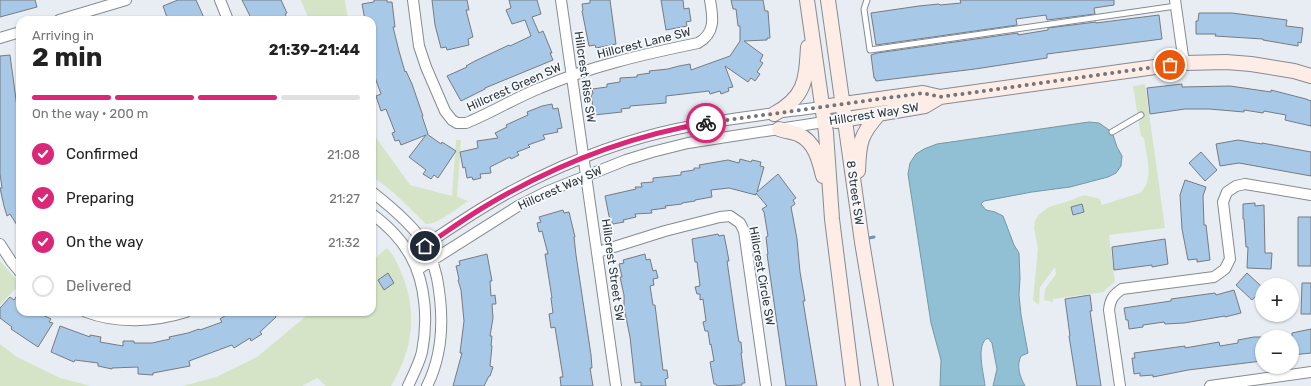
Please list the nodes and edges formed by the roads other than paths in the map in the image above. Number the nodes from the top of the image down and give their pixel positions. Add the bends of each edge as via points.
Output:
1 (126, 0) edge
2 (220, 0) edge
3 (413, 0) edge
4 (561, 0) edge
5 (710, 0) edge
6 (807, 0) edge
7 (828, 0) edge
8 (867, 0) edge
9 (1175, 3) edge
10 (72, 16) edge
11 (226, 16) edge
12 (810, 18) junction
13 (16, 33) edge
14 (0, 38) edge
15 (1184, 63) junction
16 (572, 76) junction
17 (1311, 76) edge
18 (940, 97) junction
19 (843, 104) junction
20 (822, 107) junction
21 (774, 114) junction
22 (879, 114) junction
23 (1141, 115) dead end
24 (845, 119) junction
25 (824, 122) junction
26 (780, 129) junction
27 (1112, 132) dead end
28 (583, 158) junction
29 (586, 176) junction
30 (376, 195) edge
31 (1311, 195) edge
32 (856, 203) junction
33 (376, 217) edge
34 (832, 219) junction
35 (0, 244) edge
36 (425, 246) junction
37 (598, 252) junction
38 (410, 256) junction
39 (432, 260) junction
40 (16, 267) edge
41 (417, 270) junction
42 (96, 316) edge
43 (172, 316) edge
44 (1311, 372) edge
45 (408, 386) edge
46 (427, 386) edge
47 (616, 386) edge
48 (766, 386) edge
49 (853, 386) edge
50 (886, 386) edge
51 (1120, 386) edge
52 (1210, 386) edge

1 - 10 street
2 - 11 street
3 - 16 street, Hillcrest Green SW via 419,46 426,67 445,111 457,123 466,123 521,96
4 - 16 street, Hillcrest Rise SW
5 - 16 street, Hillcrest Lane SW via 710,34 698,43 652,52
6 - 12 main road, 8 Street SW
7 - 19 main road, 8 Street SW
8 - 9 lane via 864,10 870,50
9 - 15 street
12 - 20 main road, 8 Street SW
12 - 21 main road via 806,68 801,90 792,103
13 - 14 street
15 - 17 main road via 1251,64
15 - 18 main road
16 - 28 street, Hillcrest Rise SW
18 - 19 main road, Hillcrest Way SW via 923,93
18 - 22 main road, Hillcrest Way SW via 925,106
19 - 20 main road, Hillcrest Way SW
19 - 24 main road, 8 Street SW
20 - 21 street, Hillcrest Way SW
20 - 25 main road, 8 Street SW
21 - 28 street, Hillcrest Way SW via 703,124 644,137
22 - 24 main road, Hillcrest Way SW
22 - 32 main road via 861,140
23 - 27 lane
24 - 25 main road, Hillcrest Way SW
24 - 32 main road, 8 Street SW
25 - 26 street, Hillcrest Way SW
25 - 34 main road, 8 Street SW
26 - 29 street, Hillcrest Way SW via 652,152
26 - 34 main road via 798,134 815,149
28 - 29 street, Hillcrest Street SW
28 - 36 street, Hillcrest Way SW via 538,178 484,207
29 - 37 street, Hillcrest Street SW
29 - 39 street, Hillcrest Way SW via 518,206
30 - 36 street via 398,214
31 - 51 street via 1245,184 1236,186 1227,192 1223,202 1230,259 1225,270 1214,277 1122,289 1114,295 1110,302 1110,310
32 - 50 main road, 8 Street SW
33 - 38 street via 387,226
34 - 49 main road, 8 Street SW
35 - 40 street
36 - 38 street, Hillcrest Way SW
36 - 39 street
37 - 47 street, Hillcrest Street SW
37 - 48 street, Hillcrest Circle SW via 720,216 730,216 740,223 744,231
38 - 41 street
39 - 41 street, Hillcrest Way SW
39 - 46 street via 439,288 442,329 436,363
41 - 45 street via 425,315 424,335 422,353
42 - 43 street via 132,321
44 - 52 street

